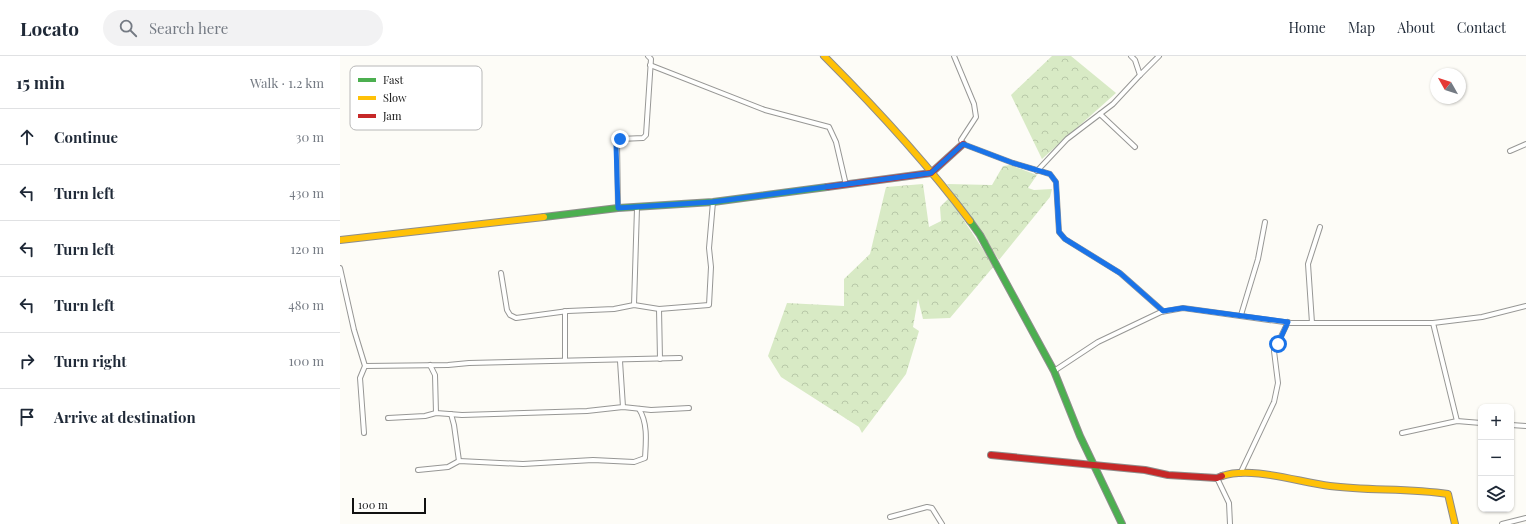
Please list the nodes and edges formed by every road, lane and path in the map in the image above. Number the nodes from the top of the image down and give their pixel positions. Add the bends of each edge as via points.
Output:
1 (648, 56) edge
2 (824, 56) edge
3 (954, 56) edge
4 (1131, 56) edge
5 (1159, 56) edge
6 (650, 65) junction
7 (1140, 75) junction
8 (1100, 114) junction
9 (963, 144) junction
10 (1526, 144) edge
11 (1135, 147) dead end
12 (1510, 151) dead end
13 (1037, 171) junction
14 (931, 173) junction
15 (846, 185) junction
16 (712, 202) junction
17 (618, 208) junction
18 (637, 208) junction
19 (1265, 222) dead end
20 (1320, 227) dead end
21 (340, 240) edge
22 (340, 268) edge
23 (501, 273) dead end
24 (634, 305) junction
25 (1526, 306) edge
26 (659, 309) junction
27 (565, 311) junction
28 (1163, 311) junction
29 (1241, 316) junction
30 (1288, 322) junction
31 (1312, 323) junction
32 (1433, 323) junction
33 (660, 358) junction
34 (680, 358) dead end
35 (565, 360) junction
36 (620, 361) junction
37 (430, 365) junction
38 (365, 366) junction
39 (1054, 371) junction
40 (623, 407) junction
41 (689, 408) dead end
42 (639, 409) junction
43 (436, 413) junction
44 (451, 414) junction
45 (388, 418) dead end
46 (1457, 422) junction
47 (1478, 423) edge
48 (1514, 425) edge
49 (1526, 426) edge
50 (364, 433) dead end
51 (1402, 433) dead end
52 (991, 455) dead end
53 (459, 461) junction
54 (1094, 465) junction
55 (418, 470) dead end
56 (1240, 474) junction
57 (1217, 478) junction
58 (890, 517) dead end
59 (1526, 518) edge
60 (942, 524) edge
61 (1122, 524) edge
62 (1230, 524) edge
63 (1455, 524) edge
64 (1502, 524) edge

1 - 6 street via 651,59
2 - 14 street via 874,106
3 - 9 street via 974,104 976,117 963,135
4 - 7 street
5 - 7 street
6 - 15 street via 765,110 829,127 836,142
6 - 17 street via 646,135 643,138 620,139 617,142
7 - 8 street
8 - 11 street
8 - 13 street via 1068,139
9 - 13 street
9 - 14 street
10 - 12 street
13 - 28 street via 1050,174 1056,182 1059,232 1065,239 1120,273
14 - 15 street
14 - 39 street via 980,235
15 - 16 street
16 - 18 street
16 - 26 street via 709,305
17 - 18 street
17 - 21 street
18 - 24 street
19 - 29 street via 1258,259
20 - 31 street via 1308,264
22 - 38 street
23 - 27 street via 510,315 516,318
24 - 26 street
24 - 27 street via 614,309
25 - 32 street via 1482,317
26 - 33 street
27 - 35 street
28 - 29 street via 1183,308
28 - 39 street via 1098,342
29 - 30 street
30 - 31 street
30 - 56 street via 1274,351 1278,383 1274,402
31 - 32 street
32 - 46 street
33 - 34 street
33 - 36 street
35 - 36 street
35 - 37 street
36 - 40 street
37 - 38 street
37 - 43 street via 435,375
38 - 50 street via 360,378
39 - 54 street
40 - 42 street
40 - 44 street via 516,414
41 - 42 street
42 - 53 street via 646,436 645,458 634,462 594,460 523,464
43 - 44 street
43 - 45 street
44 - 53 street
46 - 47 street
46 - 51 street
48 - 49 street
52 - 54 street
53 - 55 street via 448,466
54 - 57 street via 1168,475
54 - 61 street
56 - 57 street via 1232,473
56 - 63 street via 1331,486 1448,494
57 - 62 street via 1229,503
58 - 60 street via 928,507 932,508
59 - 64 street

